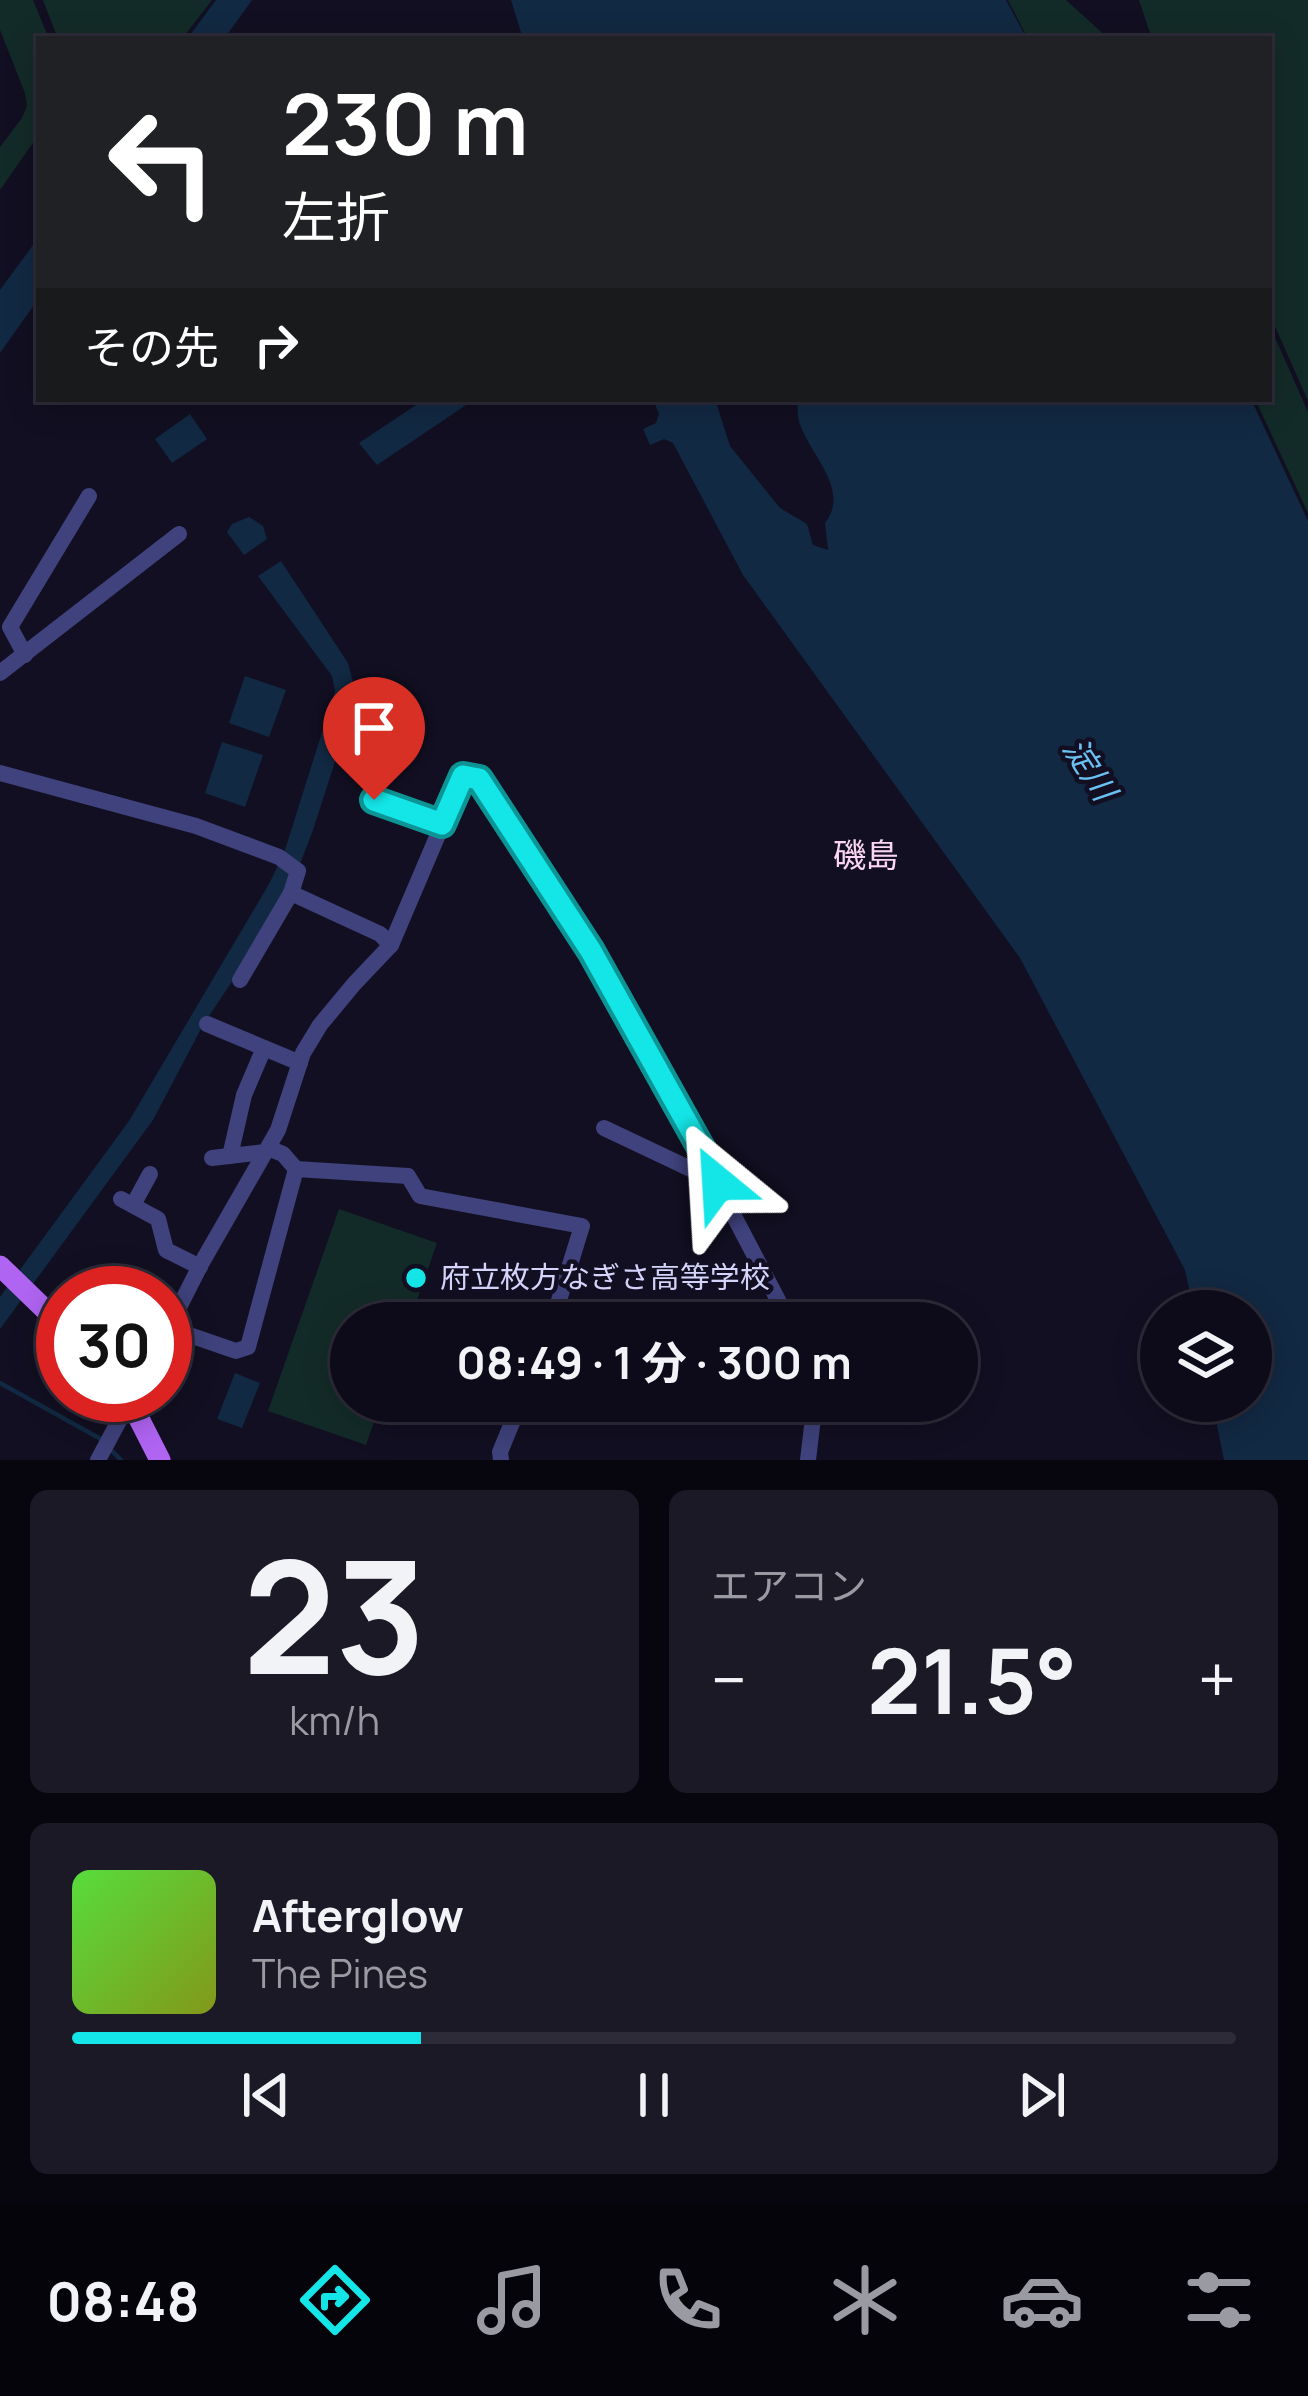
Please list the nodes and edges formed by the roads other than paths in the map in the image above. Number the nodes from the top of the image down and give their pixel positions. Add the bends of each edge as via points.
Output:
1 (89, 496) dead end
2 (178, 534) dead end
3 (25, 655) junction
4 (0, 674) edge
5 (0, 773) edge
6 (374, 800) dead end
7 (442, 824) junction
8 (291, 892) junction
9 (391, 945) junction
10 (240, 980) dead end
11 (207, 1024) dead end
12 (265, 1048) junction
13 (300, 1063) junction
14 (604, 1128) dead end
15 (267, 1150) junction
16 (296, 1169) junction
17 (150, 1174) dead end
18 (718, 1183) junction
19 (200, 1267) junction
20 (5, 1271) edge
21 (192, 1283) edge
22 (36, 1301) edge
23 (558, 1302) edge
24 (779, 1302) edge
25 (192, 1339) edge
26 (118, 1422) edge
27 (141, 1422) edge
28 (512, 1422) edge
29 (813, 1422) edge
30 (103, 1449) edge
31 (160, 1460) edge
32 (502, 1460) edge
33 (808, 1460) edge

1 - 3 street via 10,627
2 - 3 street
3 - 4 street
5 - 8 street via 279,857 298,871
6 - 7 street
7 - 9 street
7 - 18 street via 463,776 479,779 591,951
8 - 9 street
8 - 10 street
9 - 13 street via 320,1025
11 - 12 street
12 - 13 street
12 - 15 street via 220,1157
13 - 15 street
14 - 18 street
15 - 16 street
15 - 19 street
16 - 23 street via 408,1176 420,1196 582,1226
16 - 25 street via 248,1347
17 - 19 street via 127,1202 158,1219 166,1250
18 - 24 street
19 - 21 street
20 - 22 main road
26 - 30 street
27 - 31 main road
28 - 32 street
29 - 33 street

